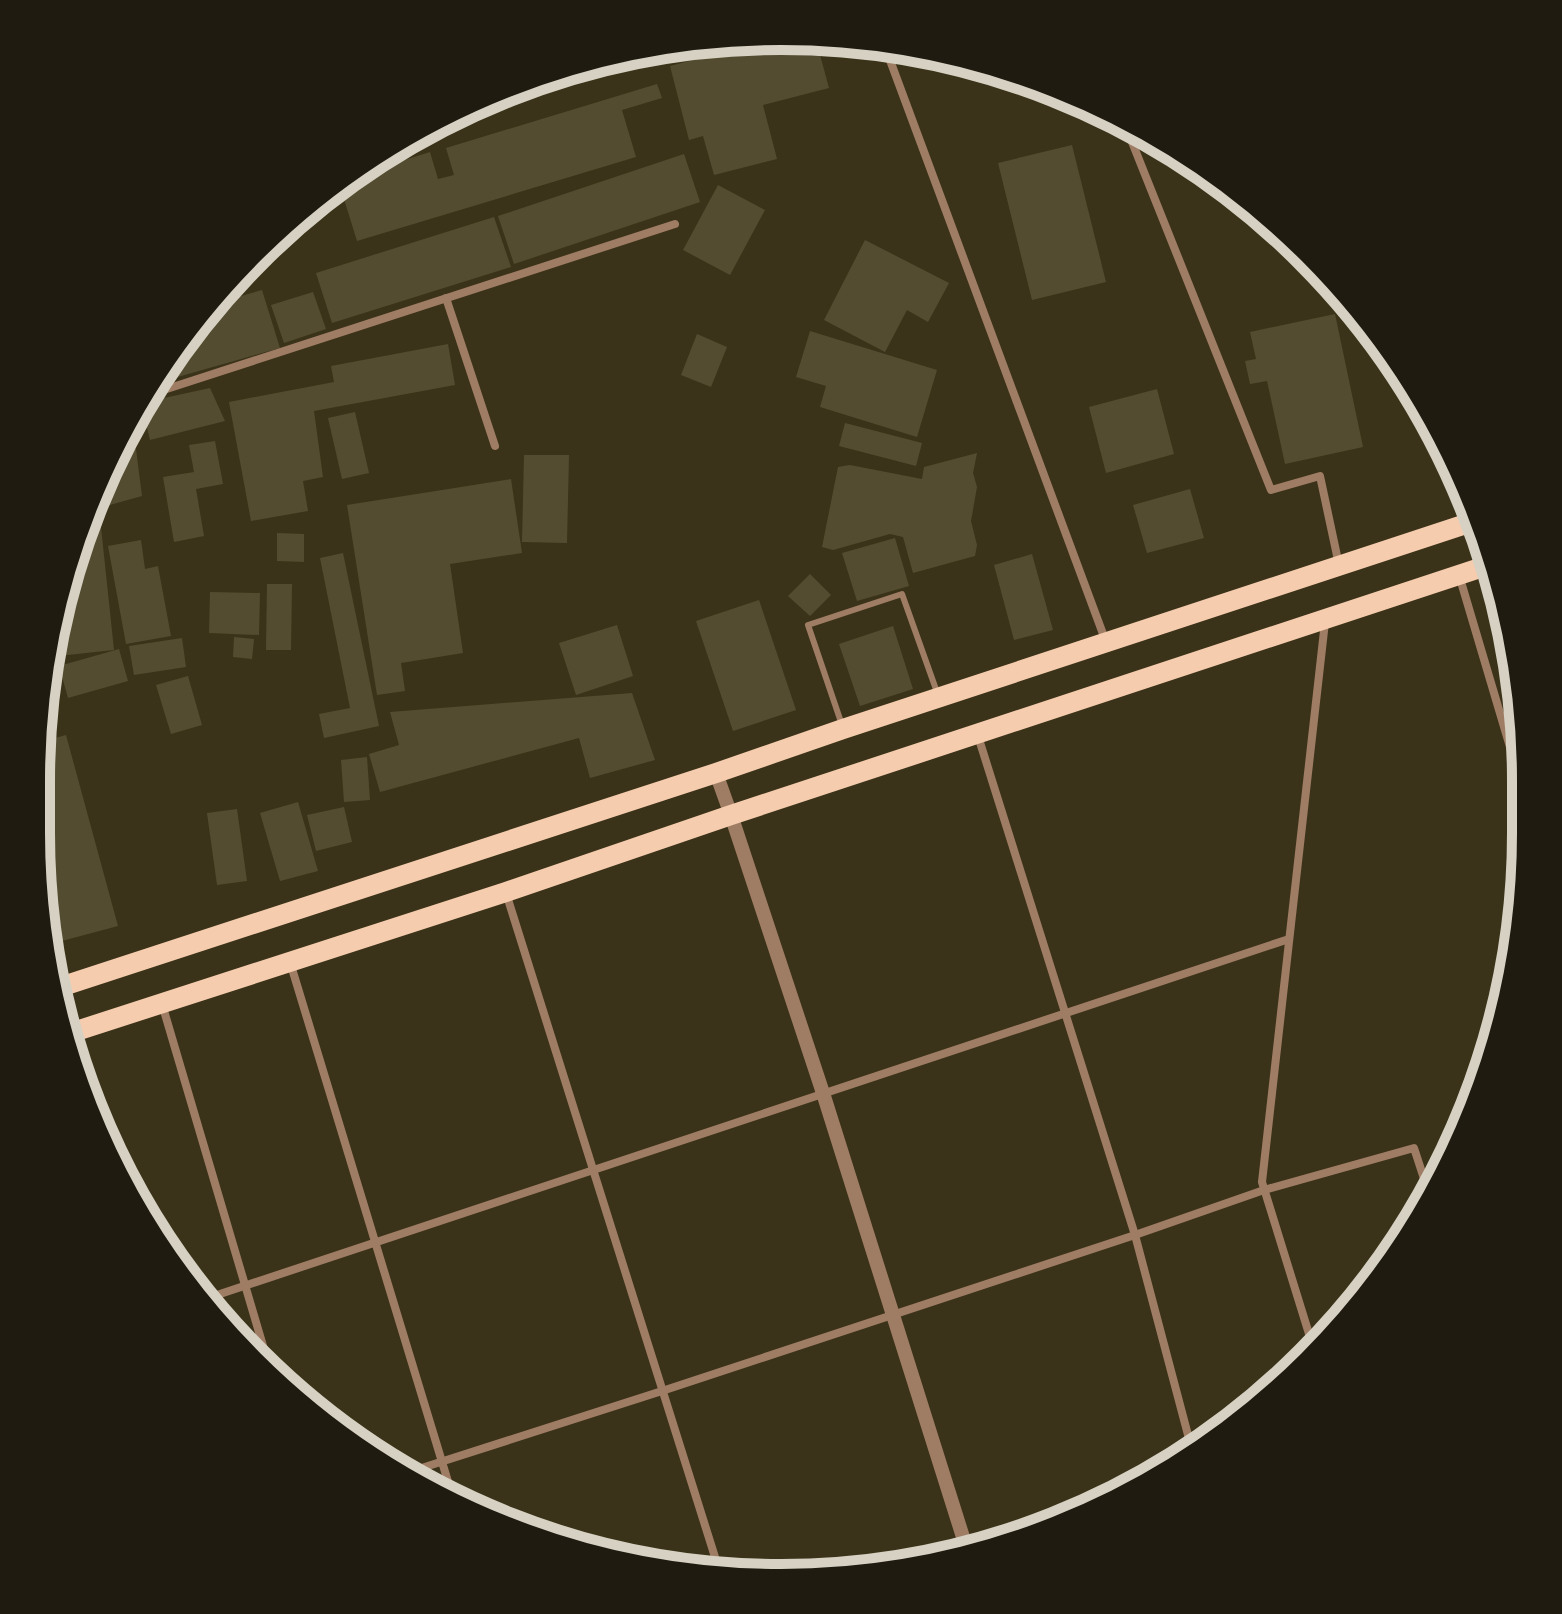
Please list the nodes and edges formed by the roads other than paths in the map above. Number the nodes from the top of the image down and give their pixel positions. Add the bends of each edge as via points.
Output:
1 (889, 58) edge
2 (1131, 140) edge
3 (675, 224) dead end
4 (446, 298) junction
5 (164, 390) edge
6 (495, 446) dead end
7 (1465, 524) edge
8 (1340, 567) junction
9 (1480, 568) edge
10 (1459, 575) junction
11 (1325, 620) junction
12 (1106, 643) junction
13 (939, 697) junction
14 (843, 729) junction
15 (978, 735) junction
16 (1511, 749) edge
17 (716, 773) junction
18 (731, 815) junction
19 (506, 892) junction
20 (1289, 939) junction
21 (290, 961) junction
22 (66, 985) edge
23 (162, 1003) junction
24 (1065, 1013) junction
25 (78, 1031) edge
26 (823, 1093) junction
27 (592, 1170) junction
28 (1424, 1180) edge
29 (1264, 1190) junction
30 (1135, 1235) junction
31 (376, 1241) junction
32 (245, 1285) junction
33 (215, 1295) edge
34 (893, 1316) junction
35 (1310, 1337) edge
36 (264, 1350) edge
37 (662, 1391) junction
38 (1189, 1439) edge
39 (443, 1461) junction
40 (420, 1469) edge
41 (449, 1484) edge
42 (964, 1541) edge
43 (716, 1561) edge

1 - 12 street
2 - 8 street via 1271,490 1320,476
3 - 4 street
4 - 5 street
4 - 6 street
7 - 8 main road
8 - 12 main road
9 - 10 main road
10 - 11 main road
10 - 16 street
11 - 15 main road
11 - 20 street
12 - 13 main road
13 - 14 main road
13 - 14 lane via 902,594 808,625
14 - 17 main road
15 - 18 main road
15 - 24 street
17 - 18 street
17 - 22 main road
18 - 19 main road
18 - 26 street
19 - 21 main road
19 - 27 street
20 - 24 street
20 - 29 street
21 - 23 main road
21 - 31 street
23 - 25 main road
23 - 32 street
24 - 26 street
24 - 30 street
26 - 27 street
26 - 34 street
27 - 31 street
27 - 37 street
28 - 29 street via 1414,1148
29 - 30 street
29 - 35 street
30 - 34 street
30 - 38 street
31 - 32 street
31 - 39 street
32 - 33 street
32 - 36 street
34 - 37 street
34 - 42 street
37 - 39 street
37 - 43 street
39 - 40 street
39 - 41 street

